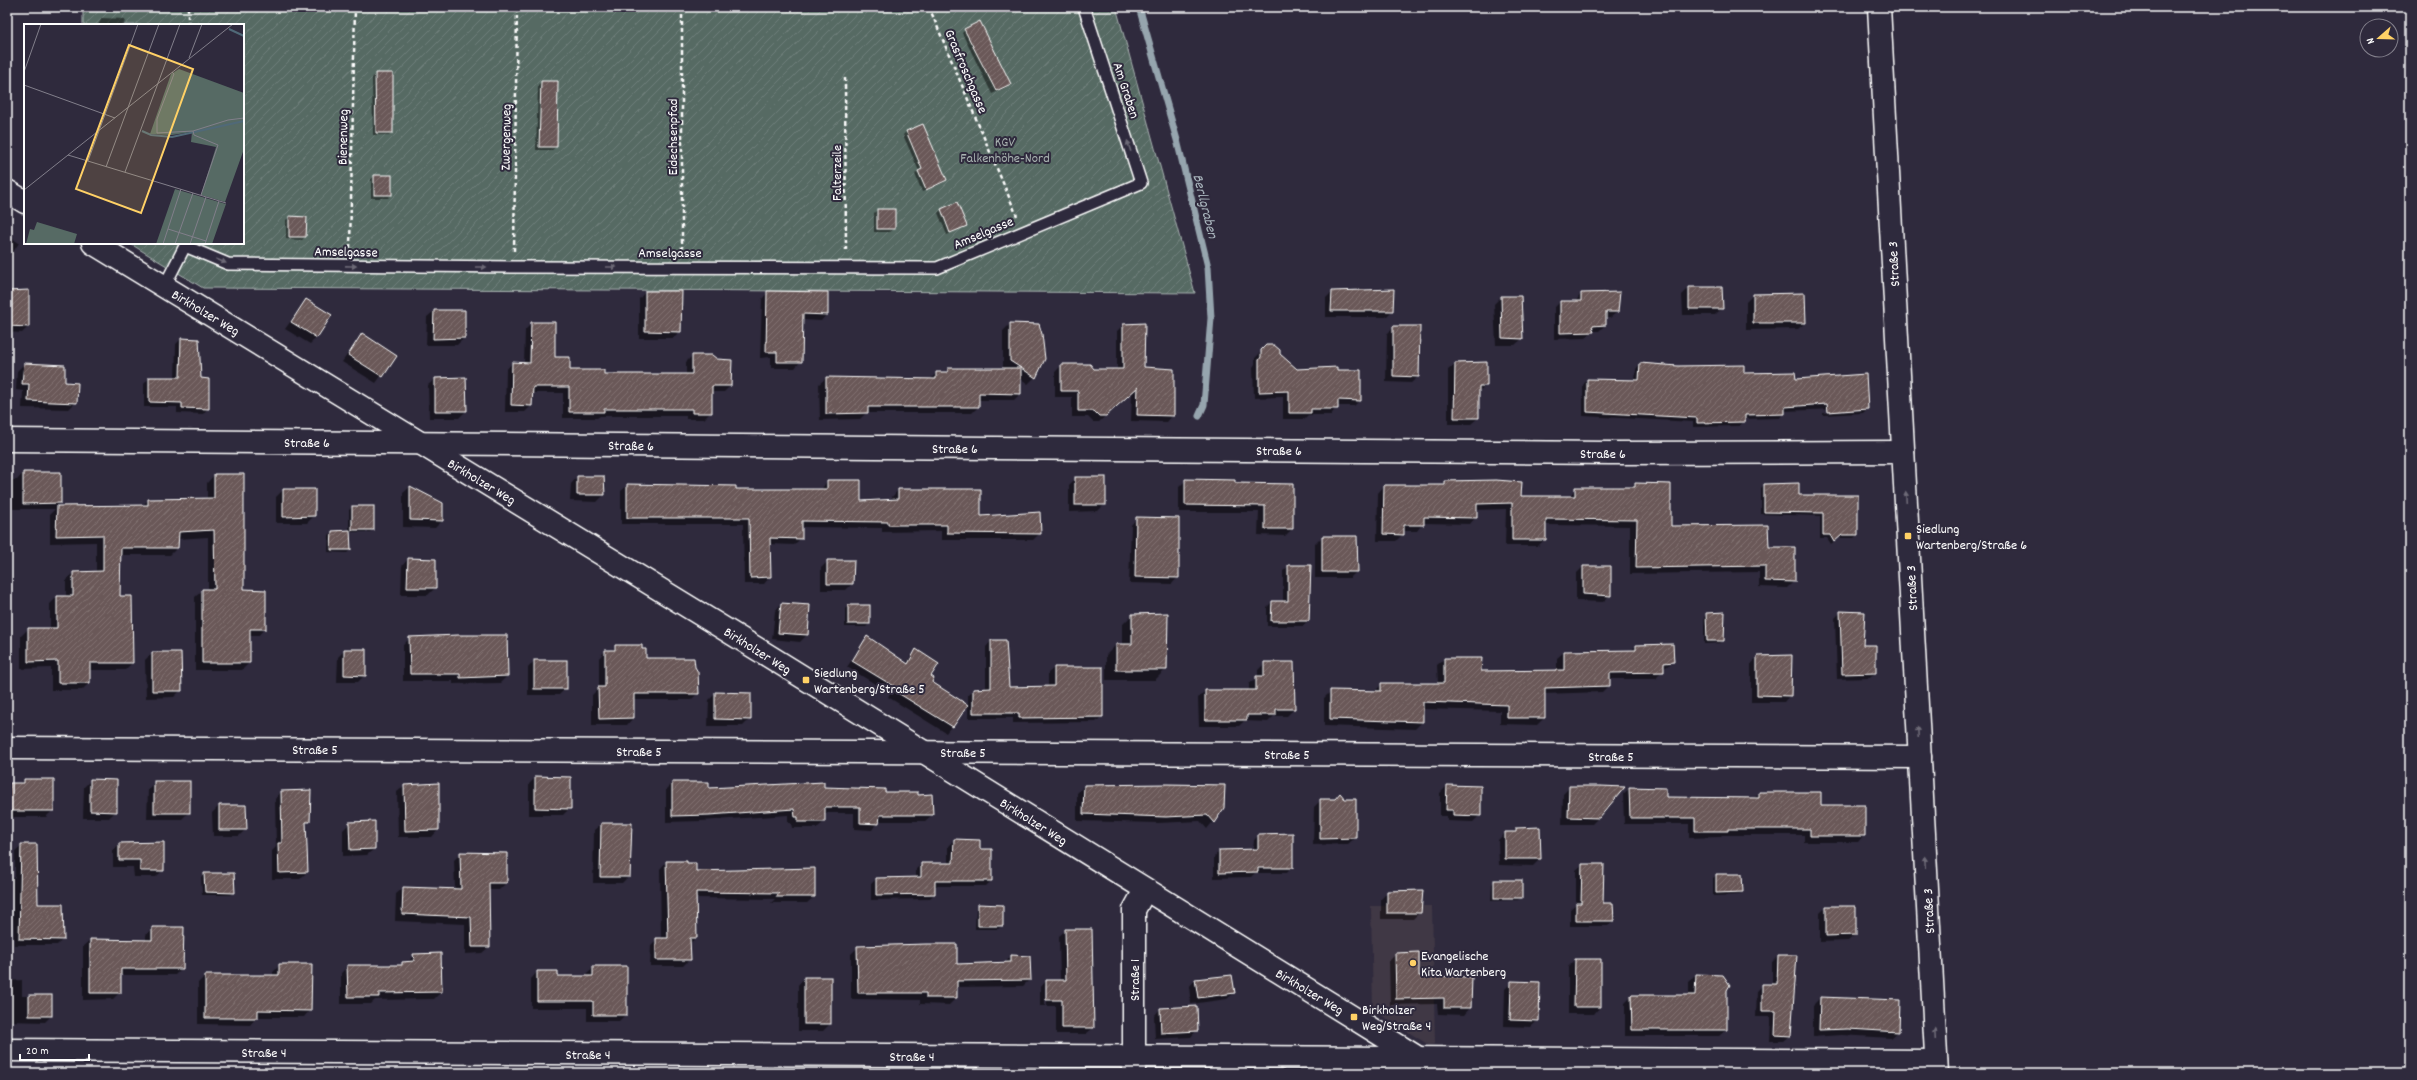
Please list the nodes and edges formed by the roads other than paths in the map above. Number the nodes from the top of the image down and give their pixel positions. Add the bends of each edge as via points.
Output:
1 (1084, 7) edge
2 (1879, 7) edge
3 (1141, 183) joint
4 (7, 191) edge
5 (24, 201) edge
6 (95, 244) edge
7 (164, 287) junction
8 (7, 440) edge
9 (420, 443) junction
10 (1903, 452) junction
11 (7, 748) edge
12 (921, 752) junction
13 (1920, 757) junction
14 (1145, 890) junction
15 (7, 1050) edge
16 (1419, 1059) junction
17 (1134, 1065) edge
18 (1936, 1067) edge
19 (1443, 1073) edge

3 -> 1 lane, Am Graben
2 - 10 street, Straße 3
7 -> 3 lane, Amselgasse via 185,246 228,264 513,268 937,268
4 - 5 street
6 - 7 street, Birkholzer Weg
7 - 9 street, Birkholzer Weg
8 - 9 street, Straße 6
9 - 10 street, Straße 6 via 1611,453
9 - 12 street, Birkholzer Weg
13 -> 10 street, Straße 3
11 - 12 street, Straße 5
12 - 13 street, Straße 5
12 - 14 street, Birkholzer Weg
18 -> 13 street, Straße 3
14 - 16 street, Birkholzer Weg
14 - 17 street, Straße 1 via 1134,910
15 - 17 street, Straße 4
16 - 17 street, Straße 4
16 - 18 street, Straße 4
16 - 19 street, Birkholzer Weg

